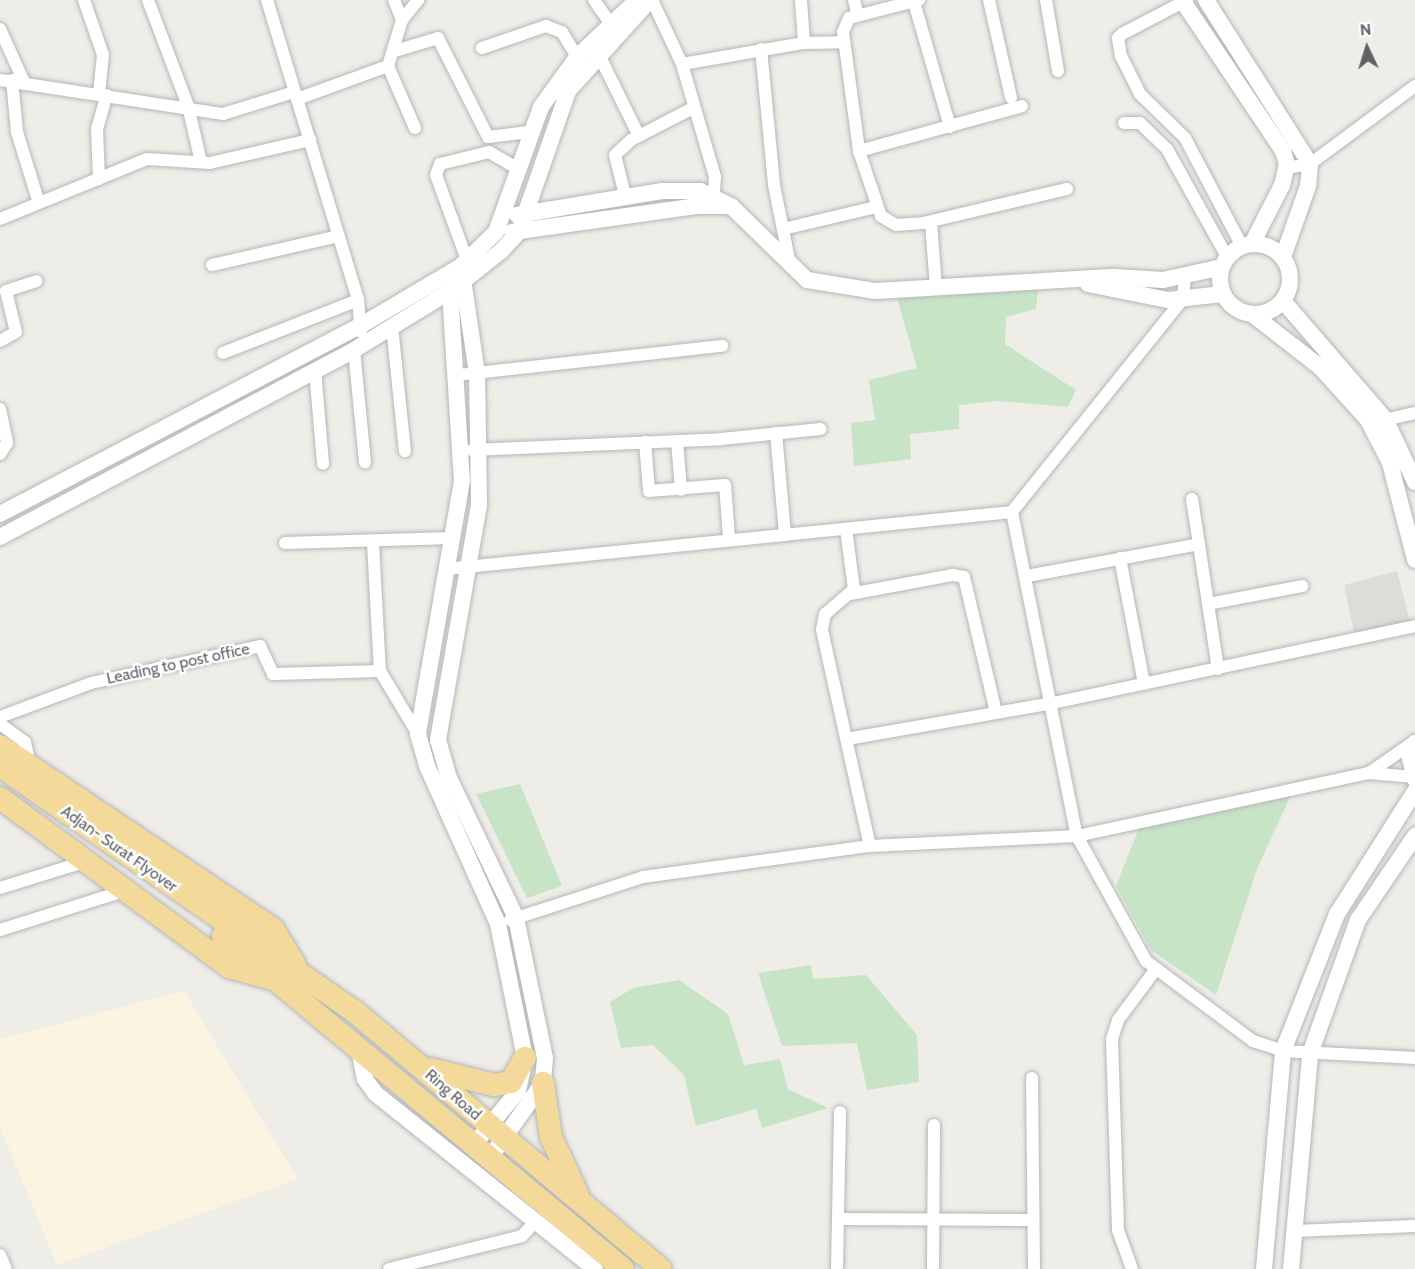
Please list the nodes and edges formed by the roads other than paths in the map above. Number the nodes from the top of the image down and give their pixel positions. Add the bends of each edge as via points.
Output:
1 (84, 0) edge
2 (148, 0) edge
3 (267, 0) edge
4 (394, 0) edge
5 (418, 0) edge
6 (594, 0) edge
7 (637, 0) edge
8 (651, 0) edge
9 (801, 0) edge
10 (854, 0) edge
11 (989, 0) edge
12 (1047, 0) edge
13 (1206, 0) edge
14 (916, 1) edge
15 (1184, 1) edge
16 (858, 16) junction
17 (402, 20) junction
18 (611, 24) junction
19 (0, 29) edge
20 (843, 42) junction
21 (804, 43) junction
22 (482, 48) dead end
23 (761, 49) junction
24 (596, 50) junction
25 (395, 51) junction
26 (577, 57) junction
27 (682, 63) junction
28 (388, 66) junction
29 (1058, 71) dead end
30 (12, 81) edge
31 (1415, 86) edge
32 (103, 95) junction
33 (295, 96) junction
34 (1011, 98) dead end
35 (188, 106) junction
36 (1022, 106) dead end
37 (693, 108) junction
38 (1124, 123) dead end
39 (950, 127) junction
40 (415, 128) dead end
41 (529, 132) junction
42 (639, 136) junction
43 (494, 139) junction
44 (310, 140) junction
45 (859, 151) junction
46 (489, 152) junction
47 (201, 162) junction
48 (1310, 164) junction
49 (517, 168) junction
50 (1286, 168) junction
51 (99, 179) junction
52 (1066, 189) dead end
53 (626, 198) junction
54 (713, 201) junction
55 (39, 203) junction
56 (876, 207) junction
57 (525, 214) junction
58 (501, 216) junction
59 (0, 219) edge
60 (931, 222) junction
61 (783, 228) junction
62 (495, 232) junction
63 (519, 232) junction
64 (339, 236) junction
65 (1247, 245) junction
66 (1283, 257) junction
67 (1224, 262) junction
68 (212, 265) dead end
69 (790, 265) junction
70 (459, 274) junction
71 (1185, 276) junction
72 (36, 281) dead end
73 (1084, 282) junction
74 (936, 288) junction
75 (1223, 294) junction
76 (1183, 299) junction
77 (358, 300) junction
78 (1283, 301) junction
79 (427, 305) junction
80 (1252, 314) junction
81 (360, 326) junction
82 (392, 326) junction
83 (454, 328) junction
84 (0, 341) edge
85 (722, 346) dead end
86 (358, 348) junction
87 (223, 353) dead end
88 (315, 370) junction
89 (477, 373) junction
90 (458, 375) junction
91 (0, 409) edge
92 (1415, 413) edge
93 (1378, 422) junction
94 (821, 429) dead end
95 (776, 434) junction
96 (677, 441) junction
97 (645, 442) junction
98 (461, 450) junction
99 (480, 450) junction
100 (405, 452) dead end
101 (0, 454) edge
102 (365, 462) dead end
103 (323, 464) dead end
104 (1415, 482) edge
105 (681, 490) junction
106 (1192, 499) dead end
107 (1012, 512) junction
108 (0, 514) edge
109 (846, 529) junction
110 (784, 533) junction
111 (0, 537) edge
112 (729, 537) junction
113 (452, 538) junction
114 (285, 543) dead end
115 (373, 543) junction
116 (1199, 544) junction
117 (1120, 558) junction
118 (1415, 560) edge
119 (466, 566) junction
120 (446, 569) junction
121 (1026, 576) junction
122 (1302, 586) dead end
123 (850, 594) junction
124 (1208, 604) junction
125 (1415, 626) edge
126 (1218, 669) junction
127 (380, 671) junction
128 (1144, 684) junction
129 (1053, 703) junction
130 (996, 712) junction
131 (0, 717) edge
132 (0, 724) edge
133 (418, 734) junction
134 (847, 740) junction
135 (1415, 742) edge
136 (0, 746) edge
137 (0, 766) edge
138 (30, 767) junction
139 (0, 773) edge
140 (1369, 773) junction
141 (1414, 782) edge
142 (0, 798) edge
143 (1077, 836) junction
144 (1415, 836) edge
145 (870, 846) junction
146 (87, 861) junction
147 (0, 888) edge
148 (127, 890) junction
149 (516, 918) junction
150 (498, 924) junction
151 (0, 930) edge
152 (234, 936) junction
153 (297, 969) junction
154 (1156, 969) junction
155 (273, 979) junction
156 (1283, 1052) junction
157 (360, 1054) junction
158 (1310, 1054) junction
159 (525, 1058) junction
160 (1415, 1058) edge
161 (418, 1064) junction
162 (1032, 1078) dead end
163 (543, 1083) junction
164 (840, 1112) dead end
165 (934, 1125) dead end
166 (497, 1133) junction
167 (480, 1154) junction
168 (579, 1197) junction
169 (838, 1220) junction
170 (934, 1220) junction
171 (1033, 1220) junction
172 (535, 1222) junction
173 (1415, 1226) edge
174 (1294, 1231) junction
175 (0, 1255) edge
176 (6, 1269) edge
177 (389, 1269) edge
178 (595, 1269) edge
179 (623, 1269) edge
180 (661, 1269) edge
181 (837, 1269) edge
182 (933, 1269) edge
183 (1035, 1269) edge
184 (1132, 1269) edge
185 (1264, 1269) edge
186 (1291, 1269) edge

1 - 32 street via 103,55
2 - 35 street
3 - 33 street
4 - 17 street
5 - 17 street
6 - 18 street
7 - 18 street
8 - 24 street
8 - 27 street
9 - 21 street
10 - 16 street
11 - 34 street
12 - 29 street
13 - 48 street
14 - 16 street
14 - 39 street
15 - 50 street via 1278,140
15 - 65 street via 1122,34 1118,38 1121,56 1140,94 1185,138
16 - 20 street via 845,23
17 - 25 street
18 - 24 street
19 - 30 street
20 - 21 street
20 - 45 street
21 - 23 street
22 - 26 street via 546,26 562,32
23 - 27 street
23 - 61 street via 772,169
24 - 26 street
24 - 42 street
24 - 57 street via 560,108
25 - 28 street
25 - 43 street via 438,38 483,130
26 - 41 street
27 - 37 street
28 - 33 street
28 - 40 street
30 - 32 street
30 - 55 street via 17,132
31 - 48 street
32 - 35 street
32 - 51 street via 97,129
33 - 35 street via 223,114
33 - 44 street
35 - 47 street
36 - 39 street
37 - 42 street
37 - 54 street via 715,177
38 - 67 street via 1140,123 1167,149
39 - 45 street
41 - 43 street
41 - 49 street
42 - 53 street via 615,155
43 - 46 street
44 - 47 street
44 - 64 street
45 - 56 street
46 - 49 street
46 - 70 street via 452,158 440,164 436,175
47 - 51 street via 147,159
48 - 50 street
48 - 66 street via 1308,186
49 - 58 street
50 - 65 street
51 - 55 street
52 - 60 street
53 - 54 street via 679,189
53 - 57 street
54 - 63 street
54 - 69 street via 731,206
55 - 59 street
56 - 60 street via 896,225
56 - 61 street
57 - 58 street
57 - 63 street
58 - 62 street
60 - 74 street
61 - 69 street
62 - 63 street
62 - 70 street
63 - 70 street
64 - 68 street
64 - 77 street
65 - 66 street via 1269,246
65 - 67 street
66 - 78 street via 1291,279
67 - 71 street
67 - 75 street
69 - 74 street via 807,280 876,291
70 - 79 street
70 - 81 street
70 - 83 street
70 - 89 street
71 - 73 street
71 - 76 street
72 - 84 street via 6,291 16,332
73 - 74 street
73 - 76 street via 1113,292
75 - 76 street
75 - 80 street via 1235,308
76 - 107 street
77 - 81 street
77 - 87 street
78 - 80 street via 1274,309
78 - 93 street
79 - 82 street
79 - 83 street via 444,313
80 - 93 street via 1320,367
81 - 86 street
81 - 108 street
82 - 86 street
82 - 100 street
83 - 90 street
85 - 89 street
86 - 88 street
86 - 102 street
88 - 103 street
88 - 111 street
89 - 90 street
89 - 99 street
90 - 98 street
91 - 101 street via 7,443
92 - 93 street
93 - 104 street
93 - 118 street
94 - 95 street
95 - 96 street
95 - 110 street
96 - 97 street
96 - 105 street
97 - 99 street
97 - 105 street via 649,491
98 - 99 street
98 - 113 street via 462,481
99 - 119 street via 479,505
105 - 112 street via 725,486
106 - 116 street
107 - 109 street
107 - 121 street
109 - 110 street
109 - 123 street via 855,583
110 - 112 street
112 - 119 street
113 - 115 street
113 - 120 street
114 - 115 street
115 - 127 street
116 - 117 street
116 - 124 street
117 - 121 street
117 - 128 street
119 - 120 street
119 - 149 street via 438,740 449,778
120 - 133 street
121 - 129 street
122 - 124 street
123 - 130 street via 953,574 964,577
123 - 134 street via 825,614 822,625
124 - 126 street
125 - 126 street
126 - 128 street
127 - 131 street, Leading to post office via 273,674 260,646 91,683
127 - 133 street
128 - 129 street
129 - 130 street
129 - 143 street
130 - 134 street
132 - 138 street via 25,742
133 - 150 street via 427,766
134 - 145 street
135 - 140 street
135 - 141 street via 1410,758
136 - 138 highway
137 - 152 highway, Adjan- Surat Flyover
138 - 153 highway via 273,929
139 - 152 highway, Adjan- Surat Flyover
140 - 141 street
140 - 143 street
141 - 156 street via 1337,914
142 - 146 highway
143 - 145 street
143 - 154 street via 1146,961
144 - 158 street via 1358,920
145 - 149 street via 643,877
146 - 147 street
146 - 148 highway
148 - 151 street
148 - 155 highway via 230,967
149 - 150 street
149 - 163 street via 544,1058
150 - 159 street
152 - 153 highway, Ring Road
152 - 155 highway, Ring Road
153 - 161 highway, Ring Road
154 - 156 street via 1253,1041
154 - 184 street via 1118,1020 1112,1039 1118,1230
155 - 157 highway, Ring Road
156 - 158 street
156 - 185 street
157 - 167 highway, Ring Road
157 - 172 street via 365,1079 376,1094
158 - 160 street
158 - 174 street
159 - 161 highway via 511,1082 494,1085
159 - 166 street via 518,1091
161 - 166 highway, Ring Road
162 - 171 street
163 - 166 street
163 - 168 highway via 551,1137
164 - 169 street
165 - 170 street
166 - 167 street
166 - 168 highway, Ring Road
167 - 179 highway, Ring Road
168 - 180 highway, Ring Road
169 - 170 street
169 - 181 street
170 - 171 street
170 - 182 street
171 - 183 street
172 - 177 street via 522,1236
172 - 178 street
173 - 174 street
174 - 186 street
175 - 176 street

